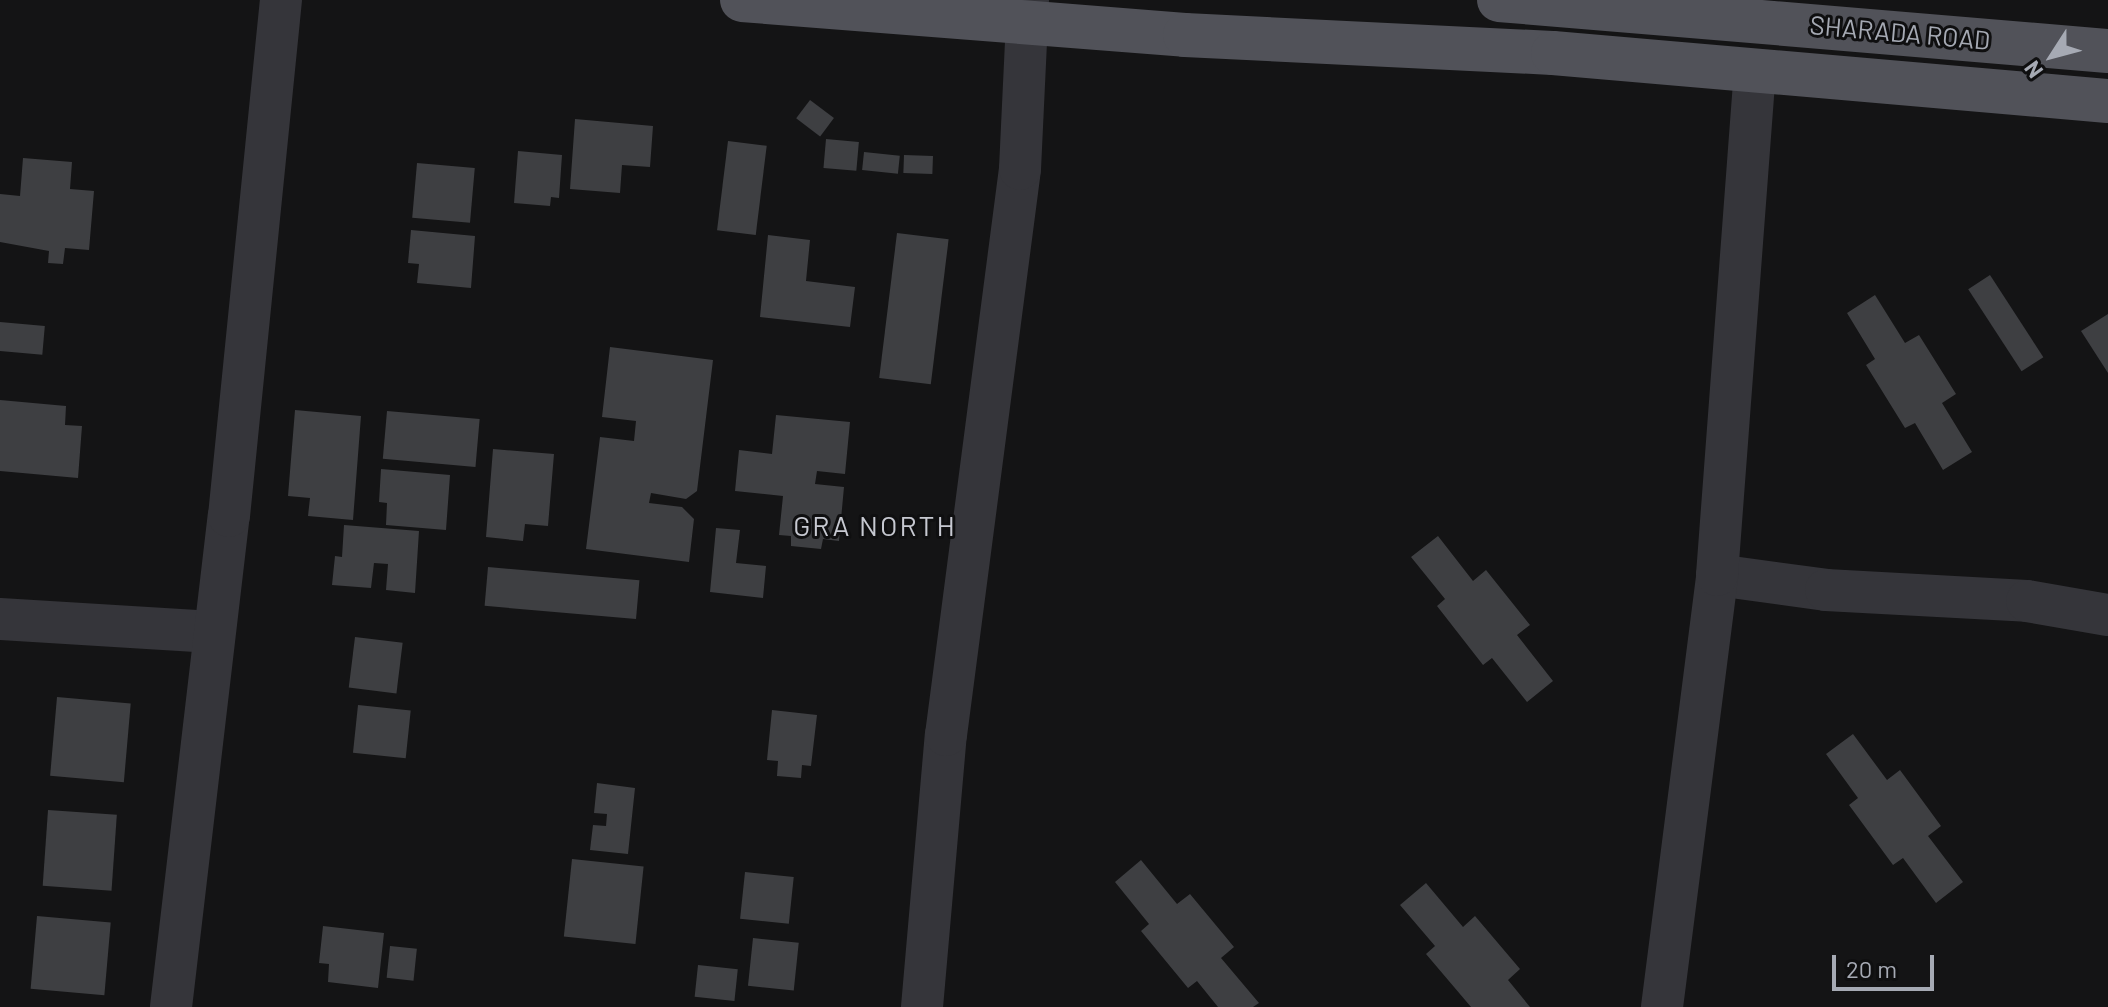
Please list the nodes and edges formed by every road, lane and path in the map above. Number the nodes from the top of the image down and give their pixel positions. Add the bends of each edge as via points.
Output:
1 (281, 0) edge
2 (742, 0) edge
3 (1499, 0) edge
4 (1764, 10) edge
5 (1027, 11) edge
6 (1694, 15) junction
7 (2108, 51) edge
8 (1693, 64) junction
9 (1755, 70) junction
10 (2108, 101) edge
11 (1717, 575) junction
12 (2108, 615) edge
13 (0, 619) edge
14 (213, 632) junction
15 (171, 1007) edge
16 (922, 1007) edge
17 (1662, 1007) edge

1 - 14 street
2 - 5 main road
3 - 6 main road, SHARADA ROAD
4 - 6 main road, SHARADA ROAD
4 - 7 main road, SHARADA ROAD
5 - 8 main road
5 - 16 street via 1020,169 946,735
6 - 8 main road
8 - 9 main road
9 - 10 main road
9 - 11 street
11 - 12 street via 1826,590 2027,601
11 - 17 street
13 - 14 street
14 - 15 street

